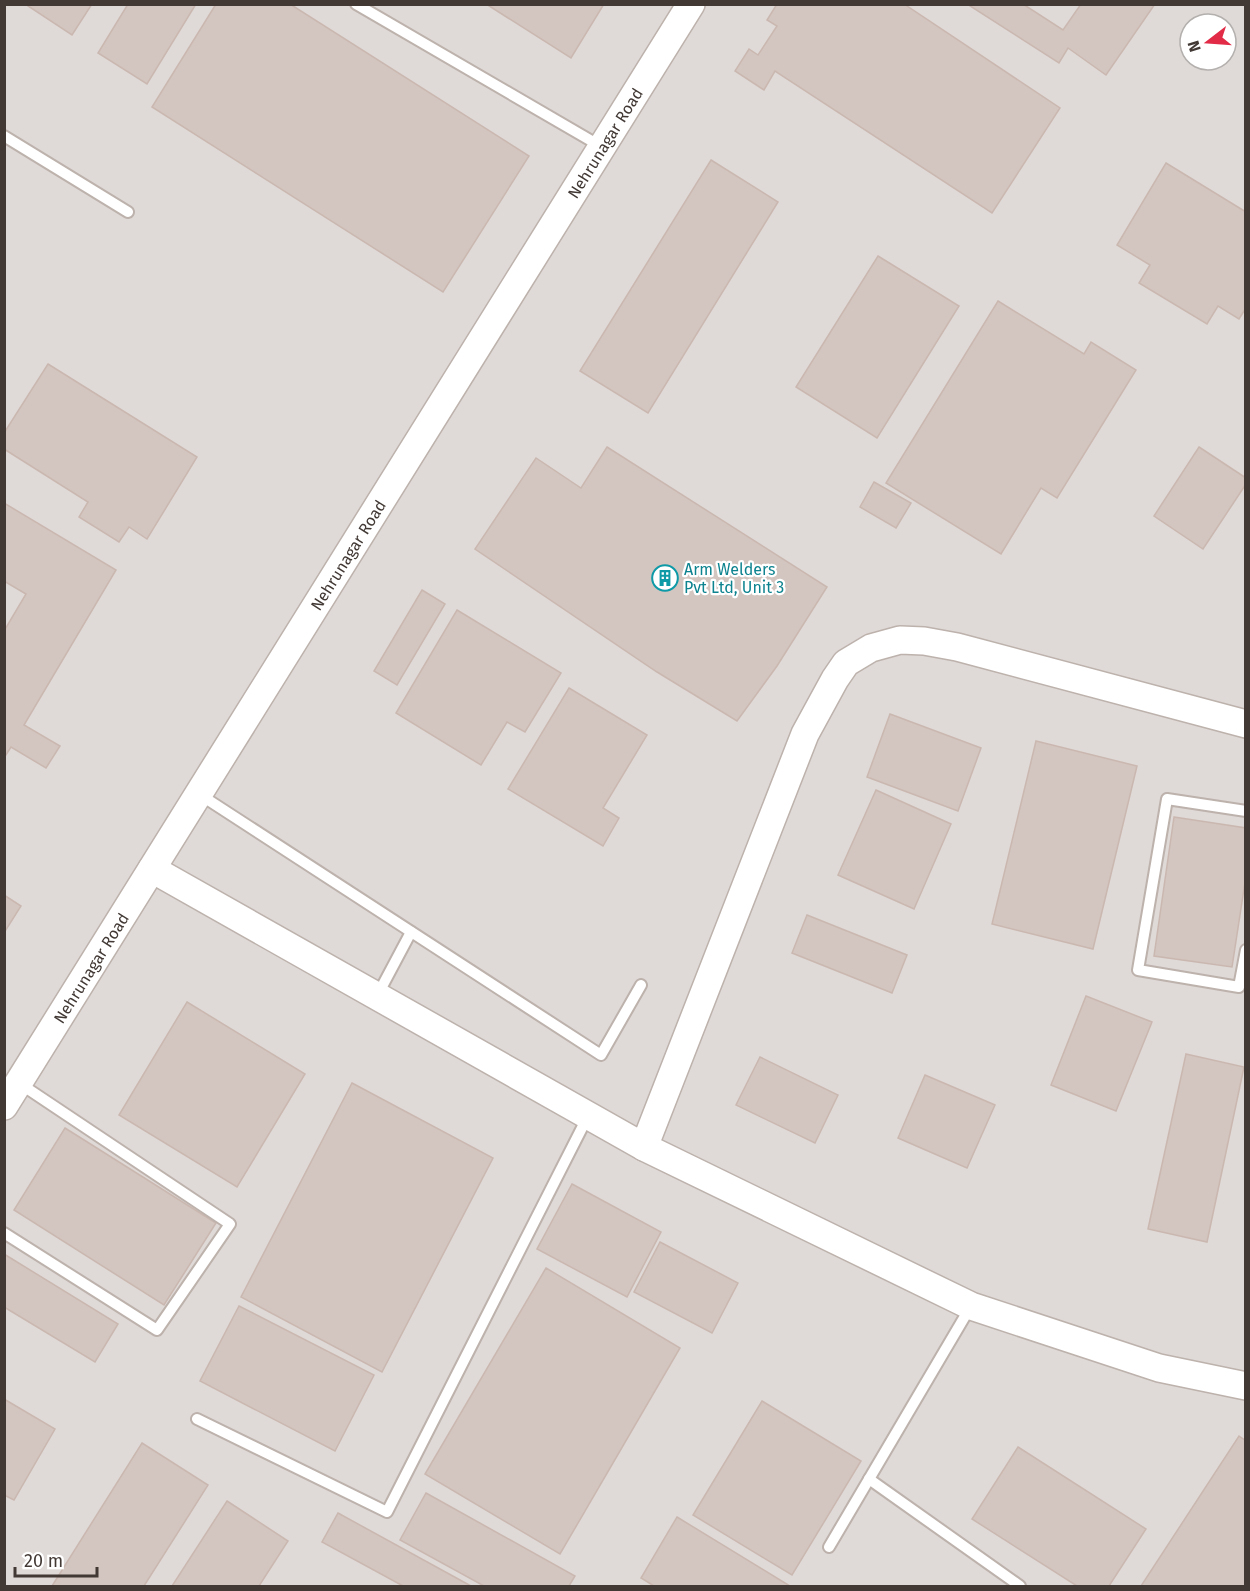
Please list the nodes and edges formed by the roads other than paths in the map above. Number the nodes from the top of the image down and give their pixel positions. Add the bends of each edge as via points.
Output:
1 (356, 4) edge
2 (691, 4) edge
3 (4, 136) edge
4 (603, 147) junction
5 (128, 212) dead end
6 (1245, 724) edge
7 (199, 794) junction
8 (1245, 811) edge
9 (152, 869) junction
10 (411, 932) junction
11 (1245, 950) edge
12 (641, 985) dead end
13 (377, 996) junction
14 (19, 1083) junction
15 (4, 1106) edge
16 (588, 1116) junction
17 (644, 1147) junction
18 (4, 1233) edge
19 (971, 1306) junction
20 (1245, 1386) edge
21 (197, 1419) dead end
22 (869, 1479) junction
23 (829, 1547) dead end
24 (1020, 1587) edge

1 - 4 lane
2 - 4 street, Nehrunagar Road
3 - 5 lane
4 - 7 street, Nehrunagar Road
6 - 17 street via 924,641 900,640 871,648 846,663 805,734
7 - 9 street, Nehrunagar Road
7 - 10 lane
8 - 11 lane via 1167,799 1138,970 1239,987
9 - 13 street
9 - 14 street, Nehrunagar Road
10 - 12 lane via 602,1054
10 - 13 lane
13 - 16 street
14 - 15 street, Nehrunagar Road
14 - 18 lane via 230,1224 158,1330
16 - 17 street
16 - 21 lane via 387,1512
17 - 19 street
19 - 20 street via 1158,1368
19 - 22 lane
22 - 23 lane
22 - 24 lane

